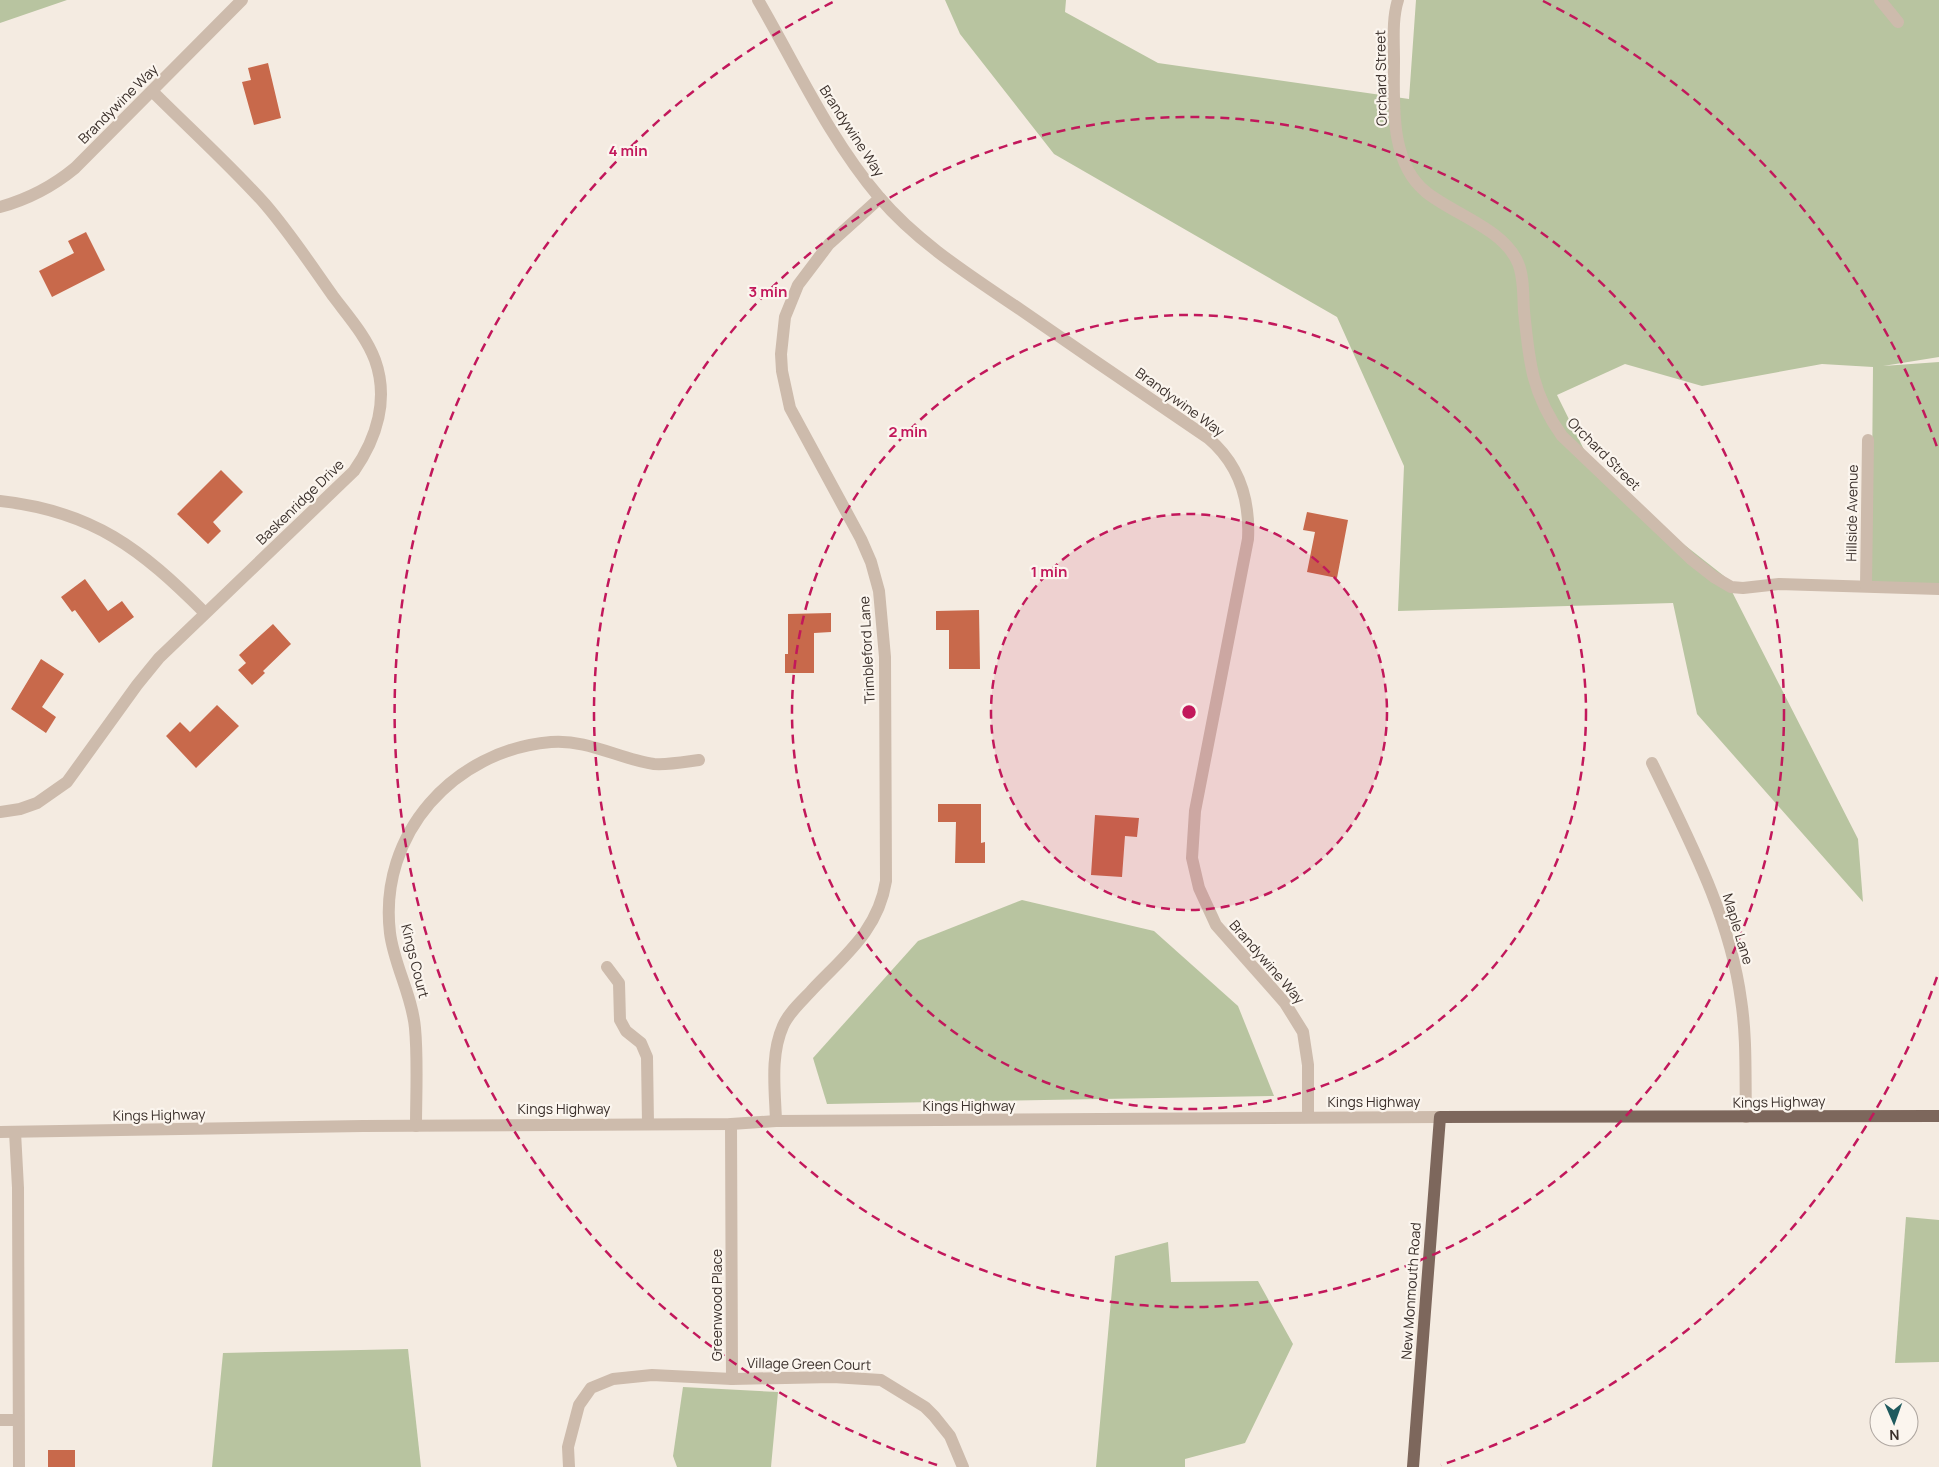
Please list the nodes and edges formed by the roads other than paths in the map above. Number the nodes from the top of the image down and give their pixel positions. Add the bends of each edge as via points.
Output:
1 (242, 0) edge
2 (758, 0) edge
3 (1398, 0) edge
4 (1880, 0) edge
5 (1898, 22) dead end
6 (152, 91) junction
7 (880, 198) junction
8 (0, 207) edge
9 (1868, 440) dead end
10 (0, 501) edge
11 (1866, 586) junction
12 (1939, 589) edge
13 (205, 613) junction
14 (699, 760) dead end
15 (1652, 763) dead end
16 (0, 812) edge
17 (607, 967) dead end
18 (1308, 1116) junction
19 (1939, 1116) edge
20 (1440, 1117) junction
21 (1746, 1117) junction
22 (776, 1121) junction
23 (648, 1124) junction
24 (731, 1124) junction
25 (416, 1126) junction
26 (0, 1132) edge
27 (15, 1132) junction
28 (732, 1379) junction
29 (0, 1420) edge
30 (18, 1420) junction
31 (19, 1467) edge
32 (569, 1467) edge
33 (963, 1467) edge
34 (1413, 1467) edge

1 - 6 street, Brandywine Way
2 - 7 street, Brandywine Way via 822,116
3 - 11 street, Orchard Street via 1394,31 1394,102 1401,152 1415,181 1425,192 1494,234 1518,262 1533,379 1549,418 1562,436 1690,559 1731,587 1780,584
4 - 5 street
6 - 8 street, Brandywine Way via 56,184
6 - 13 street, Baskenridge Drive via 286,229 368,345 376,366 381,398 373,439 354,471
7 - 18 street, Brandywine Way via 962,270 1208,438 1237,473 1249,512 1248,538 1195,810 1192,858 1199,888 1216,925 1285,1003 1300,1026 1308,1065
7 - 22 street, Trimbleford Lane via 829,244 798,286 785,317 781,354 790,408 861,539 879,591 885,657 886,881 884,897 874,922 784,1025 775,1065
9 - 11 street, Hillside Avenue
10 - 13 street via 48,509 118,538 165,574
11 - 12 street, Orchard Street
13 - 16 street, Baskenridge Drive via 159,658 67,782 38,803
14 - 25 street, Kings Court via 654,764 584,744 530,744 472,766 445,786 416,819 397,860 389,912 393,946 415,1026
15 - 21 street, Maple Lane via 1704,872 1735,968 1742,1000
17 - 23 street via 619,983 620,1020 626,1031 641,1043 647,1057
18 - 20 street, Kings Highway
18 - 22 street, Kings Highway
19 - 21 main road, Kings Highway
20 - 21 main road, Kings Highway
20 - 34 main road, New Monmouth Road
22 - 24 street, Kings Highway
23 - 24 street, Kings Highway
23 - 25 street, Kings Highway
24 - 28 street, Greenwood Place
25 - 27 street, Kings Highway
26 - 27 street, Kings Highway
27 - 30 street
28 - 32 street, Greenwood Place via 652,1375 613,1379 591,1388 579,1406 568,1447
28 - 33 street, Village Green Court via 833,1377 880,1380 934,1416 950,1436
29 - 30 street
30 - 31 street

